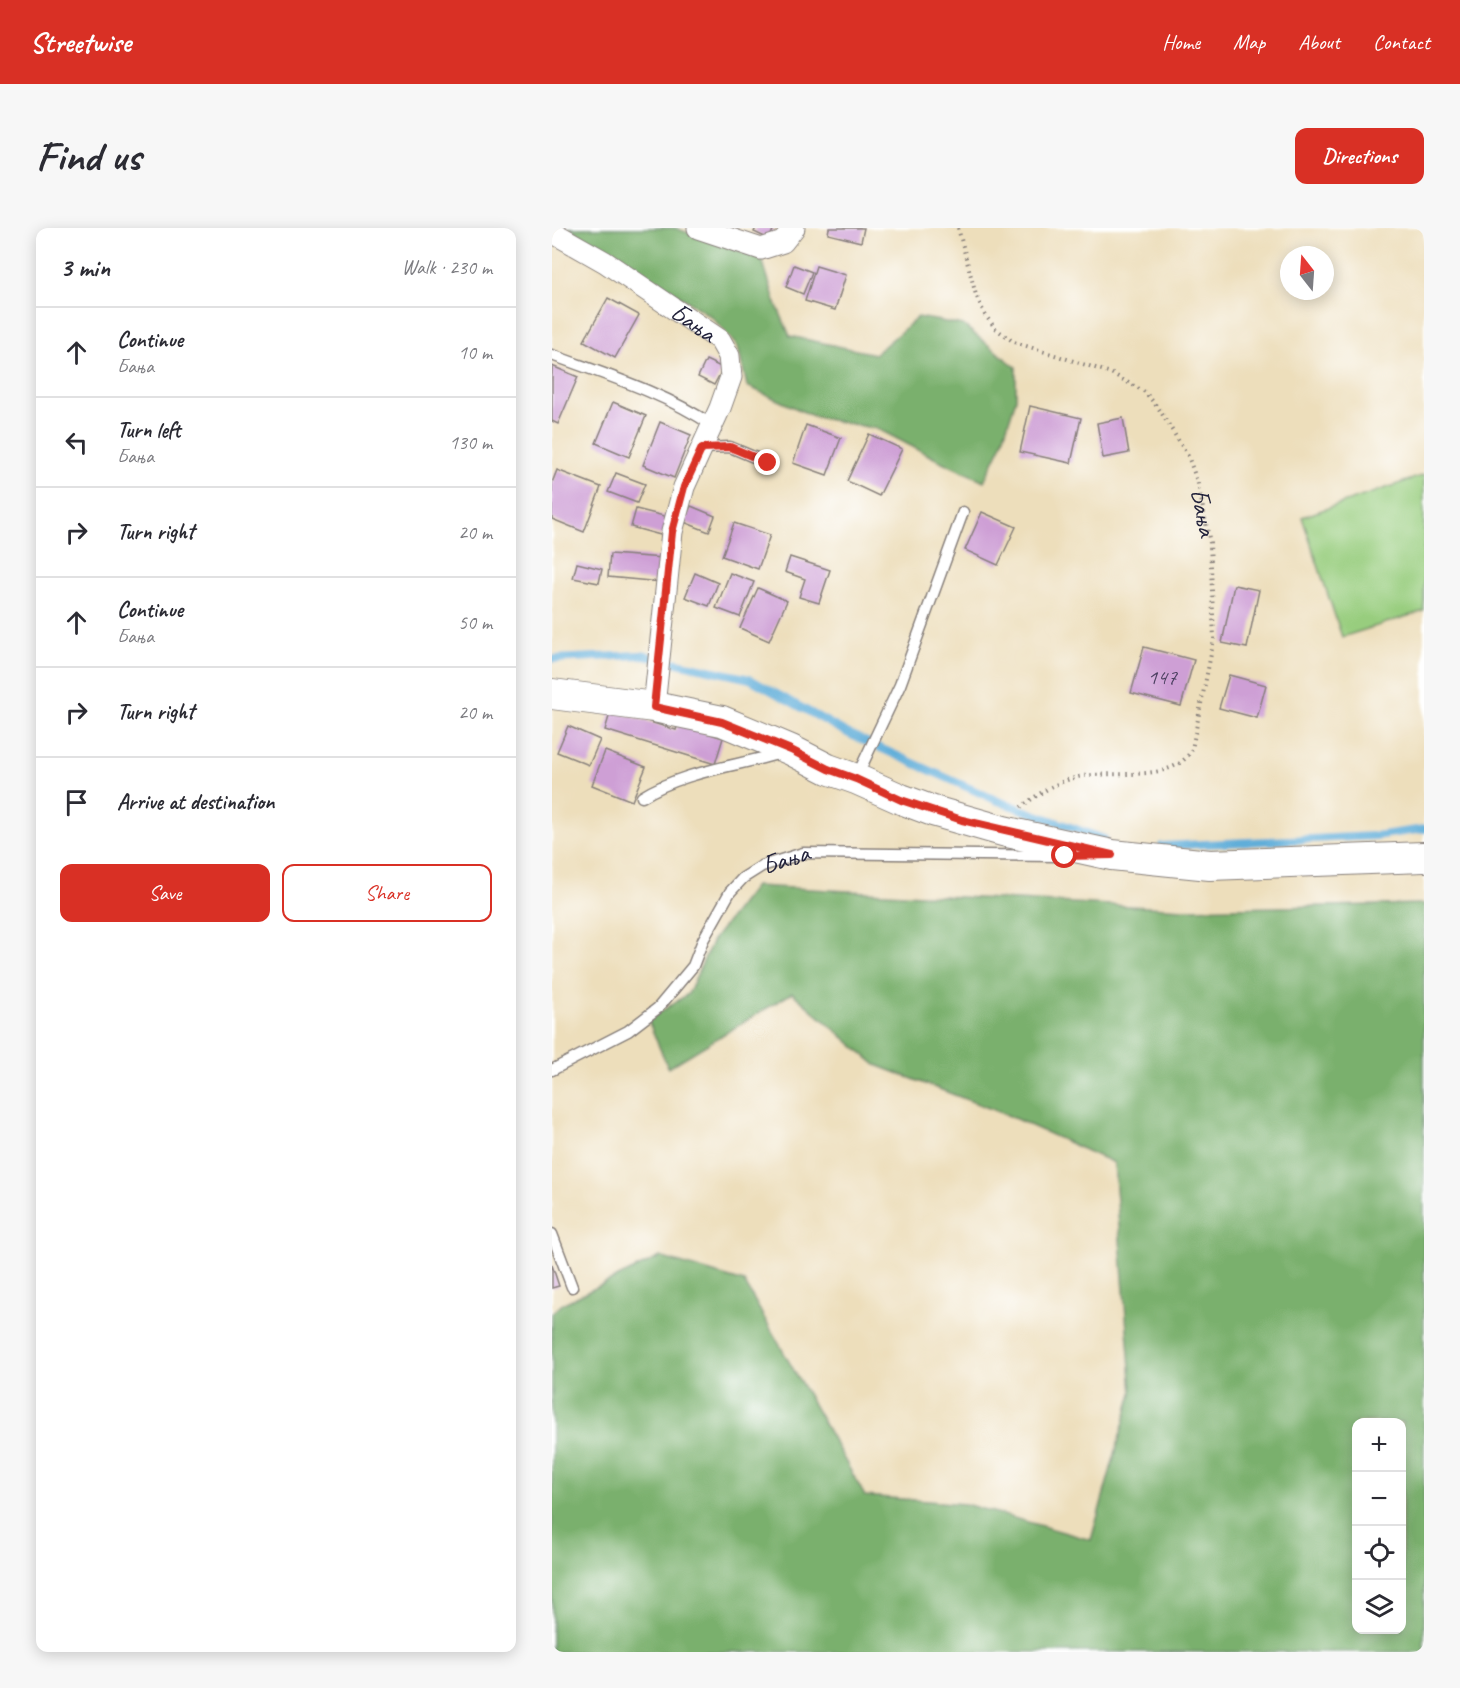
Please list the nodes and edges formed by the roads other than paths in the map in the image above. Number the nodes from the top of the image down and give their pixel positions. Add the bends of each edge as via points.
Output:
1 (698, 228) edge
2 (794, 228) edge
3 (552, 232) edge
4 (552, 355) edge
5 (712, 425) junction
6 (702, 448) junction
7 (768, 463) dead end
8 (963, 512) dead end
9 (552, 693) edge
10 (654, 707) junction
11 (791, 750) junction
12 (861, 767) junction
13 (642, 797) dead end
14 (1112, 855) junction
15 (1424, 858) edge
16 (552, 1070) edge
17 (552, 1234) edge
18 (572, 1287) dead end

1 - 2 street via 761,249 783,242
3 - 5 street, Бања via 605,262 720,340 729,356 731,377
4 - 5 lane via 611,376 693,412
5 - 6 street, Бања
6 - 7 lane via 730,447
6 - 10 street, Бања via 684,487 672,532
8 - 12 lane via 900,685
9 - 10 street, Бања
10 - 11 street, Бања via 722,722
11 - 12 street, Бања via 828,769
11 - 13 lane via 683,777
12 - 14 street, Бања via 901,800 962,820
14 - 15 street, Бања via 1210,865
14 - 16 lane, Бања via 803,853 762,866 730,892 693,966 658,1008 628,1031
17 - 18 lane

